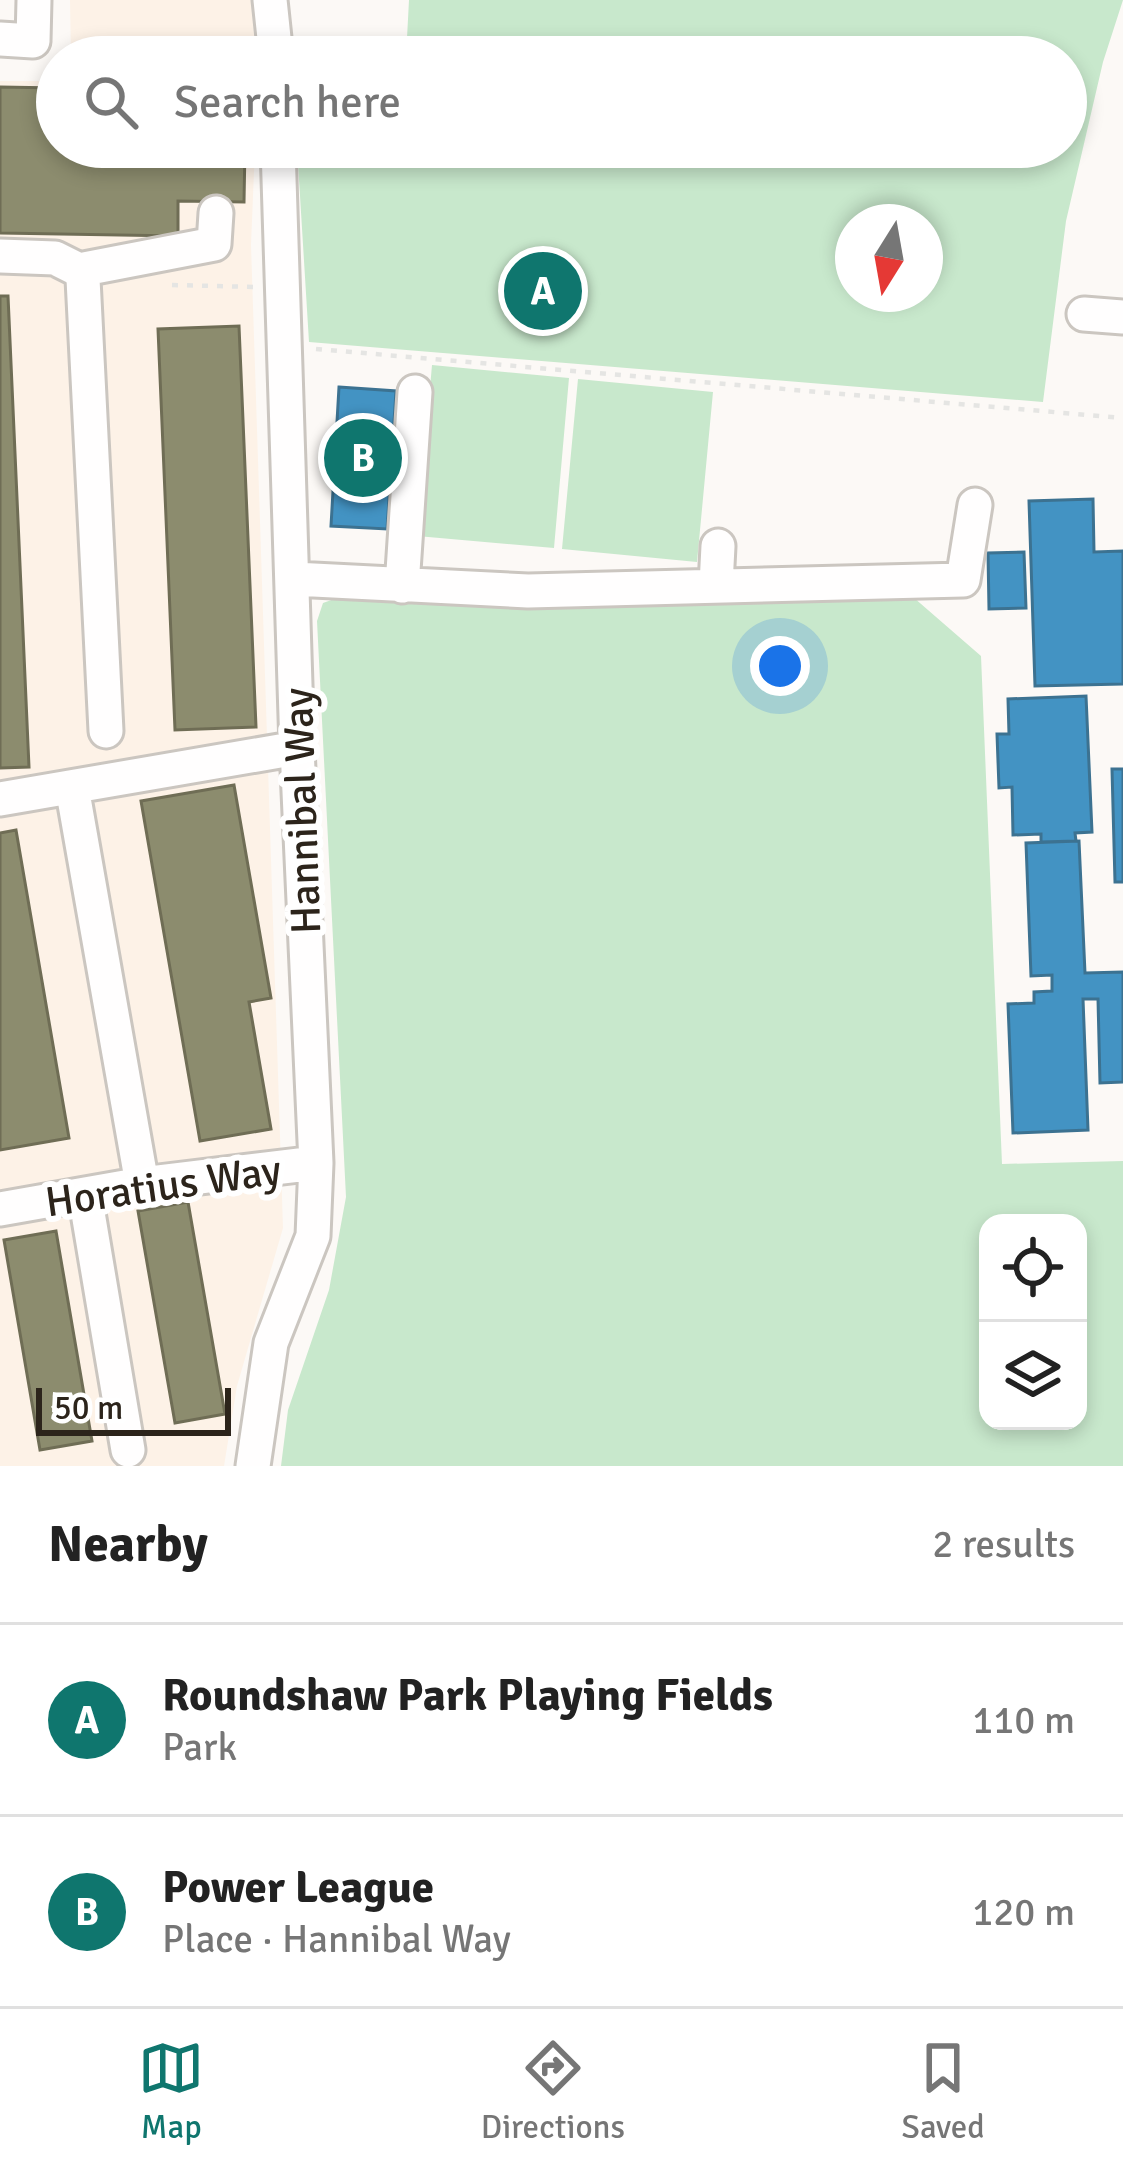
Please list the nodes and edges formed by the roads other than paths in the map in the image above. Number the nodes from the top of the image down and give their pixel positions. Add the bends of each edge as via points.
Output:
1 (34, 0) edge
2 (270, 0) edge
3 (274, 36) edge
4 (0, 40) edge
5 (279, 168) edge
6 (216, 213) dead end
7 (0, 256) edge
8 (79, 270) junction
9 (1084, 314) dead end
10 (1123, 317) edge
11 (415, 392) dead end
12 (975, 505) dead end
13 (718, 546) dead end
14 (294, 579) junction
15 (716, 585) junction
16 (402, 586) junction
17 (106, 731) dead end
18 (297, 748) junction
19 (72, 787) junction
20 (0, 799) edge
21 (316, 1163) junction
22 (142, 1184) junction
23 (85, 1195) junction
24 (5, 1208) edge
25 (128, 1450) dead end
26 (253, 1466) edge

1 - 4 street via 33,41
2 - 3 street
5 - 14 street, Hannibal Way
6 - 8 street via 214,244
7 - 8 street via 55,258
8 - 17 street
9 - 10 street
11 - 16 street
12 - 15 street via 963,580
13 - 15 street
14 - 16 street
14 - 18 street, Hannibal Way
15 - 16 street
18 - 19 street
18 - 21 street, Hannibal Way
19 - 20 street
19 - 22 street
21 - 22 street, Horatius Way
21 - 26 street, Hannibal Way via 313,1236 271,1342
22 - 23 street, Horatius Way
23 - 24 street, Horatius Way
23 - 25 street

